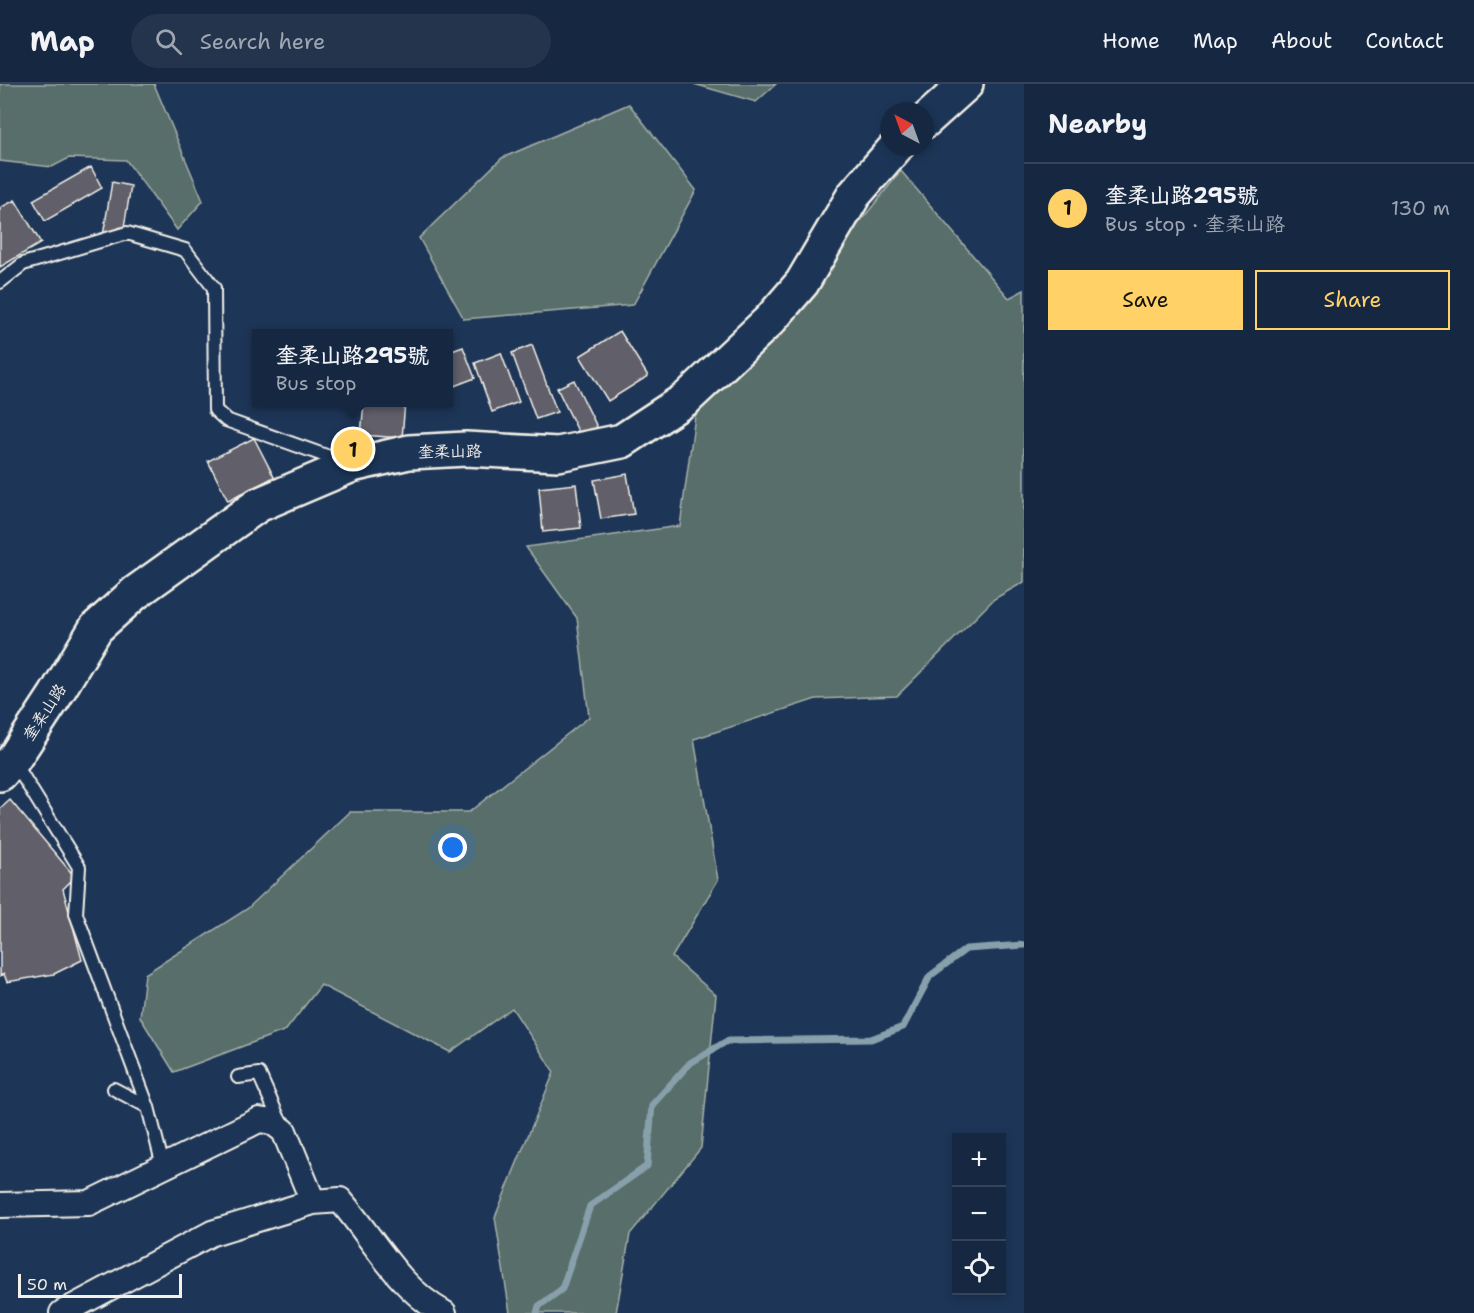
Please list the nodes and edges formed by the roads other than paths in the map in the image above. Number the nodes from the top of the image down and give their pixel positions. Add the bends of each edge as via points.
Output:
1 (966, 84) edge
2 (934, 112) edge
3 (888, 156) edge
4 (0, 282) edge
5 (352, 465) junction
6 (7, 767) edge
7 (238, 1077) dead end
8 (114, 1089) dead end
9 (148, 1107) junction
10 (284, 1131) junction
11 (163, 1166) junction
12 (313, 1202) junction
13 (0, 1205) edge
14 (62, 1313) edge
15 (444, 1313) edge

1 - 2 street
3 - 5 street, 奎柔山路 via 854,195 802,283 770,320 687,399 622,441 558,454 466,449 410,452
4 - 5 lane via 23,264 127,233 185,250 214,288 215,410 226,420
5 - 6 street, 奎柔山路 via 258,505 135,593 96,628
6 - 9 lane via 79,867 76,914
7 - 10 lane via 259,1074
8 - 9 lane
9 - 11 lane
10 - 11 street via 272,1122 259,1120
10 - 12 street
11 - 13 street via 89,1203
12 - 14 street via 212,1233
12 - 15 street via 340,1200 399,1275 428,1304

